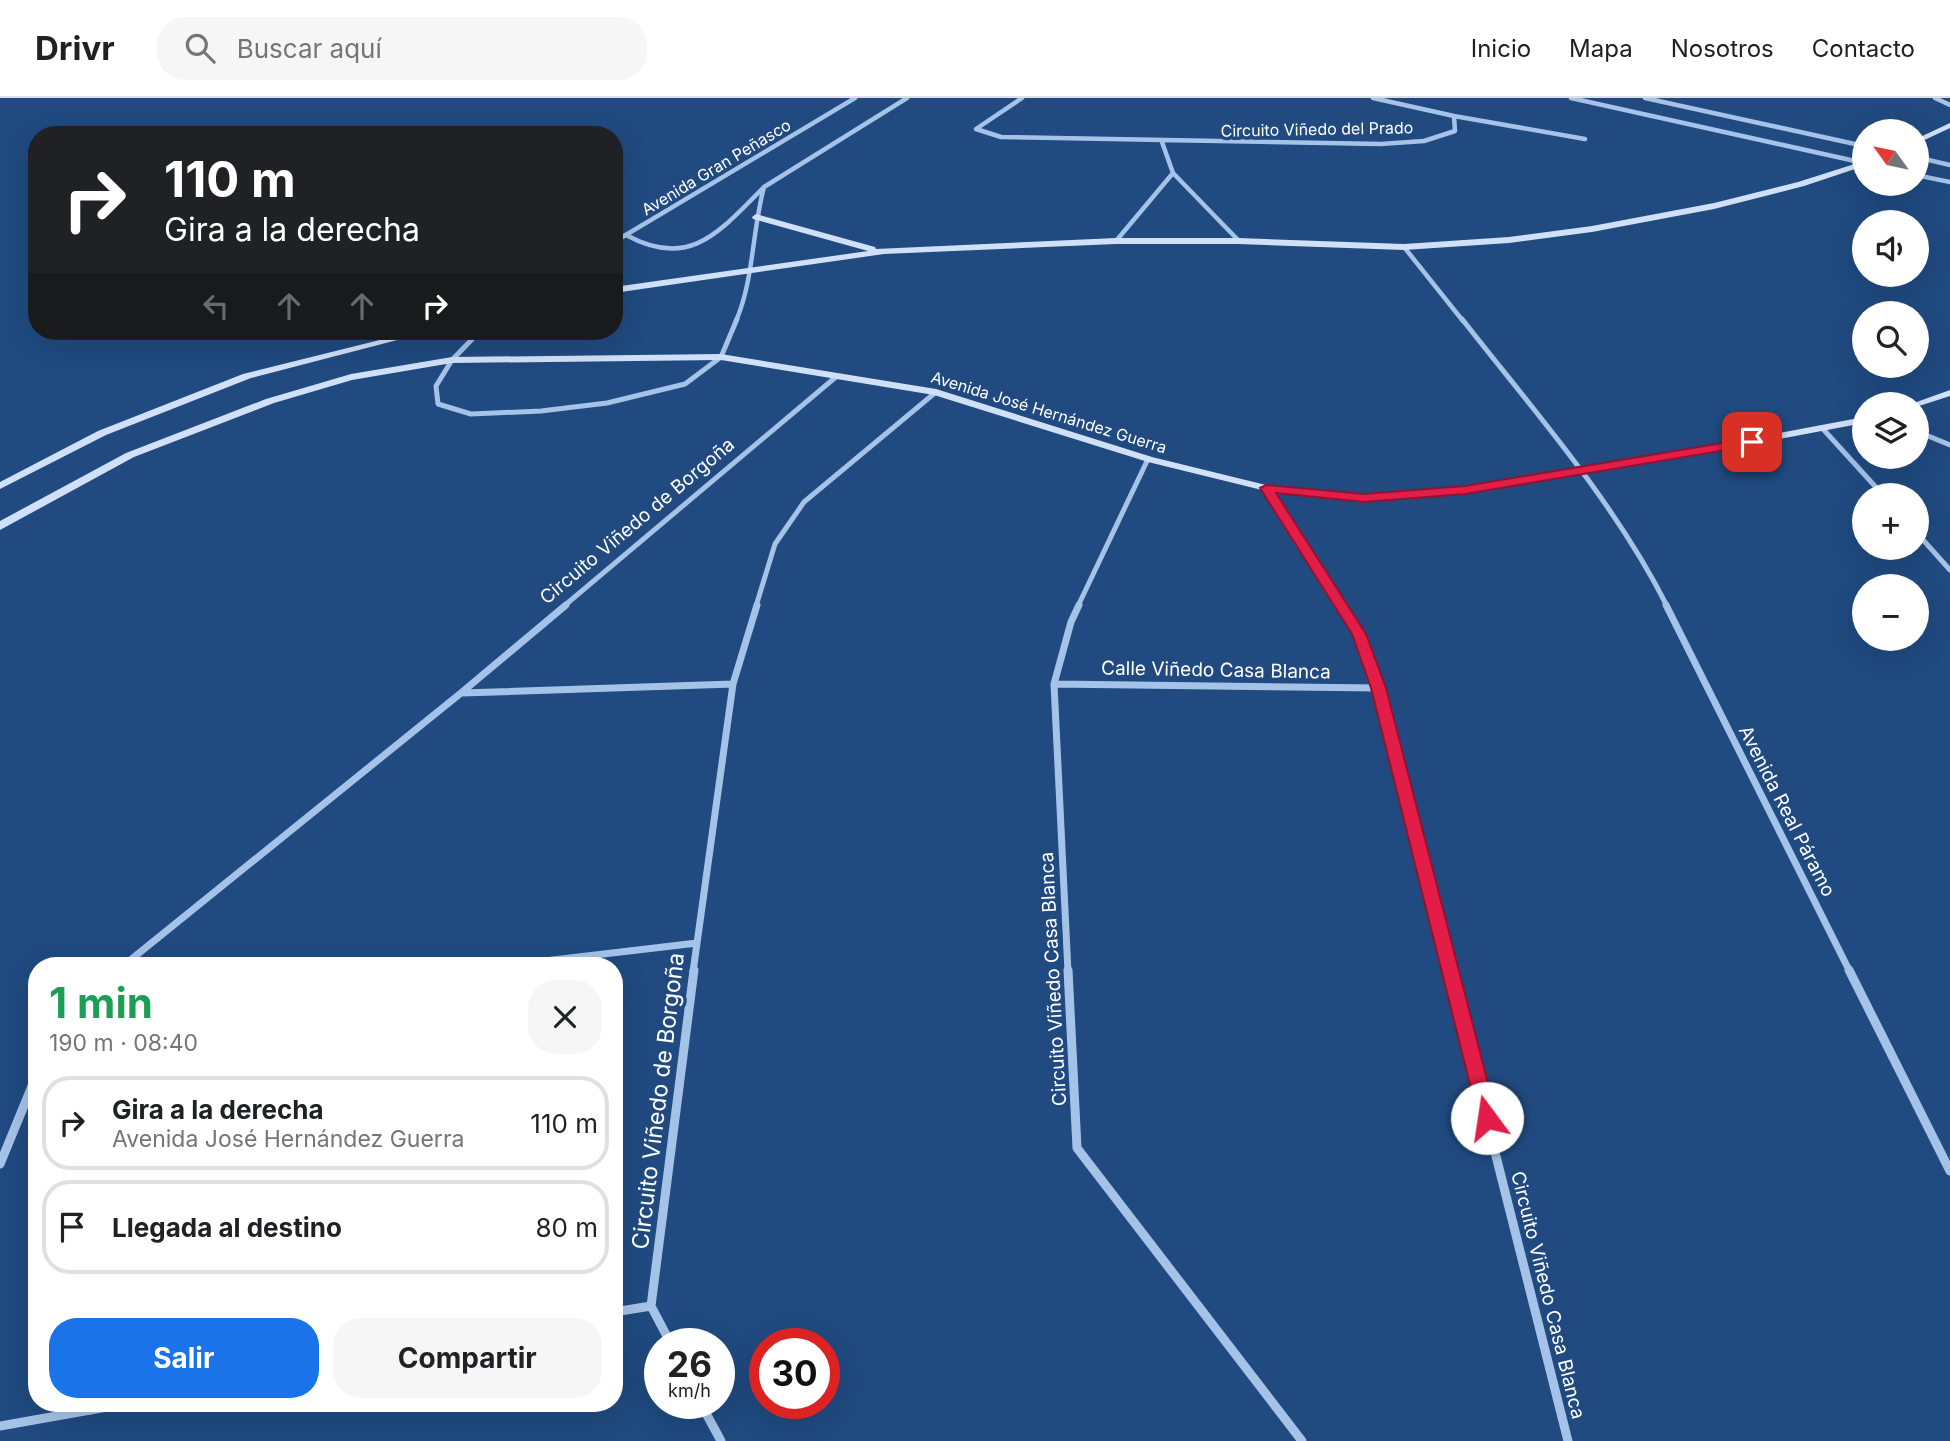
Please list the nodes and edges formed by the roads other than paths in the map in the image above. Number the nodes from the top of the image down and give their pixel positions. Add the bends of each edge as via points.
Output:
1 (855, 98) edge
2 (907, 98) edge
3 (1021, 98) edge
4 (1373, 98) edge
5 (1571, 98) edge
6 (1645, 98) edge
7 (1935, 98) edge
8 (1950, 105) edge
9 (1454, 116) junction
10 (1950, 125) edge
11 (1929, 136) edge
12 (1585, 139) dead end
13 (1162, 142) junction
14 (1852, 143) edge
15 (1852, 160) edge
16 (1929, 161) edge
17 (1950, 165) edge
18 (1852, 167) edge
19 (1173, 173) junction
20 (1929, 178) edge
21 (1950, 182) edge
22 (764, 187) junction
23 (756, 217) junction
24 (626, 235) junction
25 (623, 237) edge
26 (1239, 240) junction
27 (1116, 241) junction
28 (1404, 247) junction
29 (884, 251) junction
30 (750, 270) junction
31 (623, 288) edge
32 (390, 340) edge
33 (472, 340) edge
34 (721, 357) junction
35 (452, 360) junction
36 (836, 376) junction
37 (936, 392) junction
38 (1950, 393) edge
39 (1929, 400) edge
40 (1852, 423) edge
41 (1823, 429) junction
42 (1929, 436) edge
43 (1950, 445) edge
44 (1148, 459) junction
45 (1583, 472) junction
46 (1872, 483) edge
47 (0, 486) edge
48 (1266, 488) junction
49 (0, 526) edge
50 (1929, 547) edge
51 (1950, 570) edge
52 (733, 684) junction
53 (1054, 684) junction
54 (1378, 688) junction
55 (461, 693) junction
56 (697, 943) junction
57 (134, 957) edge
58 (578, 957) edge
59 (28, 1096) edge
60 (0, 1164) edge
61 (1950, 1171) edge
62 (651, 1306) junction
63 (623, 1311) edge
64 (663, 1328) edge
65 (79, 1412) edge
66 (709, 1419) edge
67 (0, 1426) edge
68 (721, 1441) edge
69 (1302, 1441) edge
70 (1568, 1441) edge

1 - 24 street, Avenida Gran Peñasco
2 - 22 street, Avenida Gran Peñasco
3 - 13 street, Circuito Viñedo del Prado via 976,130 1001,138
4 - 9 street, Circuito Viñedo del Prado
5 - 15 street
6 - 14 street
7 - 8 street
9 - 12 street, Circuito Viñedo del Prado
9 - 13 street, Circuito Viñedo del Prado via 1455,131 1443,138 1378,144
10 - 11 street
13 - 19 street
16 - 17 street
18 - 28 street via 1714,206 1605,226 1509,240
19 - 26 street
19 - 27 street
20 - 21 street
22 - 23 street
22 - 24 street, Avenida Gran Peñasco via 714,236 692,247 660,251
23 - 29 street
23 - 30 street
24 - 25 street, Avenida Gran Peñasco
26 - 27 street
26 - 28 street
27 - 29 street
28 - 45 street, Avenida Real Páramo
29 - 30 street
30 - 31 street
30 - 34 street via 740,312
32 - 47 street via 247,376 102,433
33 - 35 street
34 - 35 street, Avenida José Hernández Guerra
34 - 35 street via 685,384 607,403 471,414 438,404 436,386
34 - 36 street, Avenida José Hernández Guerra
35 - 49 street, Avenida José Hernández Guerra via 351,377 270,401 130,455
36 - 37 street, Avenida José Hernández Guerra
36 - 55 street, Circuito Viñedo de Borgoña
37 - 44 street, Avenida José Hernández Guerra
37 - 52 street, Circuito Viñedo de Borgoña via 804,502 775,544
38 - 39 street
40 - 41 street, Avenida José Hernández Guerra
41 - 45 street, Avenida José Hernández Guerra
41 - 46 street
42 - 43 street
44 - 48 street, Avenida José Hernández Guerra
44 - 53 street, Circuito Viñedo Casa Blanca via 1071,622
45 - 48 street, Avenida José Hernández Guerra via 1465,490 1364,498
45 - 61 street, Avenida Real Páramo via 1654,582
48 - 54 street, Circuito Viñedo Casa Blanca via 1359,634
50 - 51 street
52 - 55 street
52 - 56 street, Circuito Viñedo de Borgoña
53 - 54 street, Calle Viñedo Casa Blanca
53 - 69 street, Circuito Viñedo Casa Blanca via 1077,1148
54 - 70 street, Circuito Viñedo Casa Blanca
55 - 57 street, Circuito Viñedo de Borgoña
56 - 58 street, Circuito Viñedo de Borgoña
56 - 62 street, Circuito Viñedo de Borgoña
59 - 60 street
62 - 63 street
62 - 64 street
65 - 67 street
66 - 68 street

